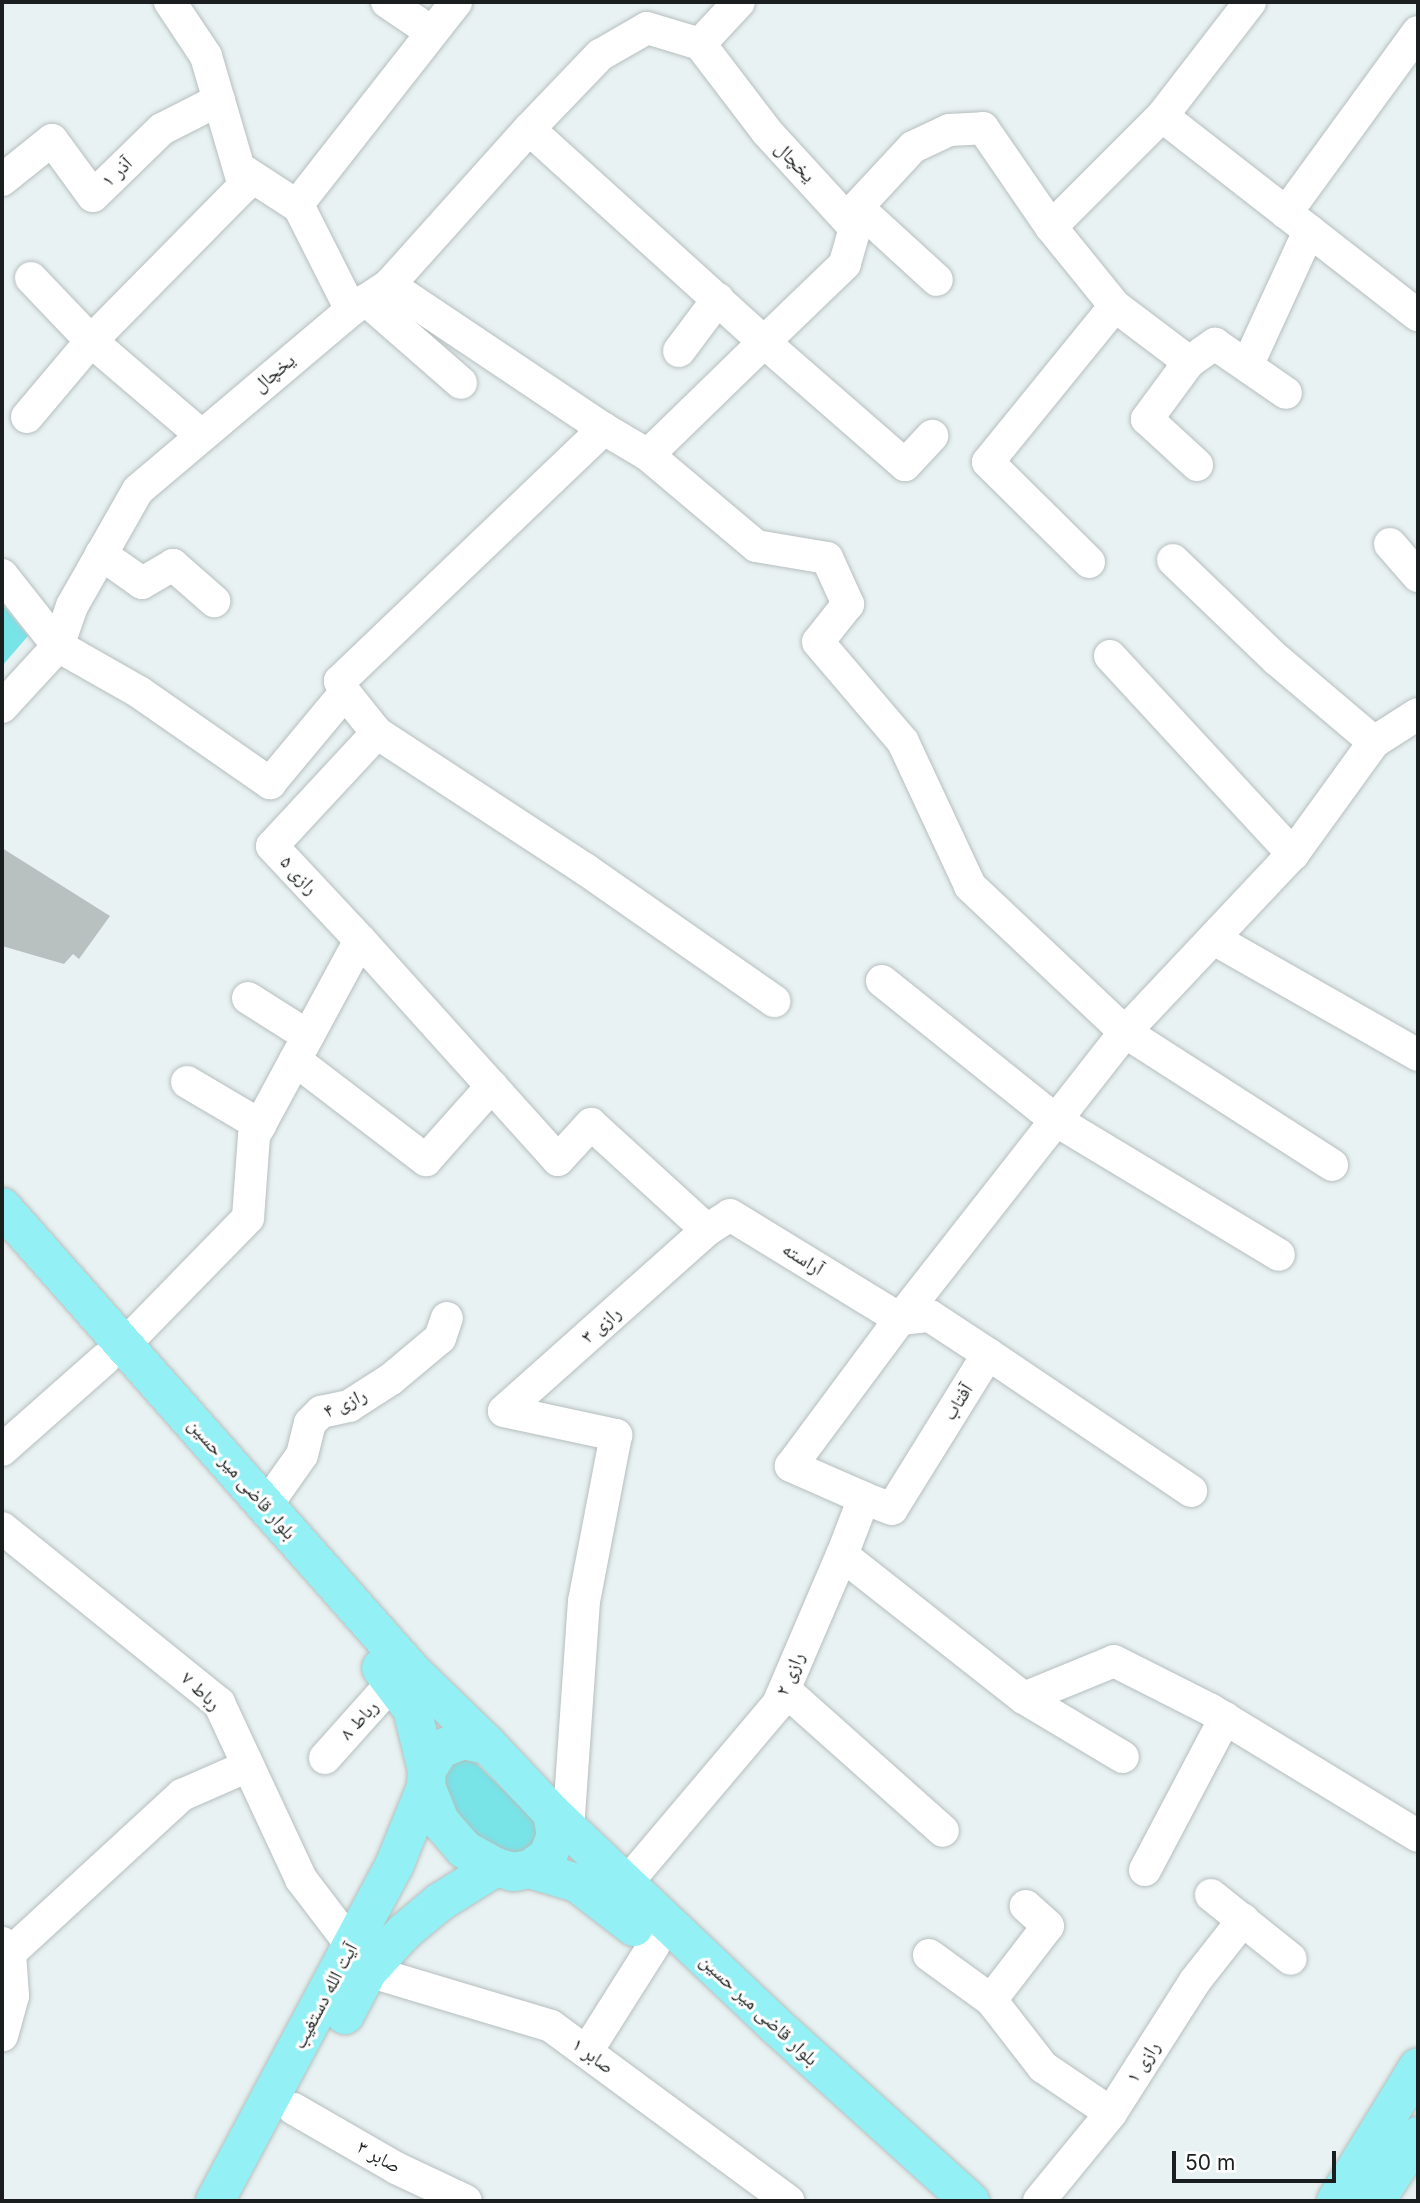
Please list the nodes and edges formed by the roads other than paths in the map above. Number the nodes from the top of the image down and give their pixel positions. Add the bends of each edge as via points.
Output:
1 (170, 2) edge
2 (387, 2) edge
3 (456, 2) edge
4 (739, 2) edge
5 (1250, 2) edge
6 (418, 23) dead end
7 (1418, 33) edge
8 (700, 44) junction
9 (219, 100) junction
10 (1162, 116) junction
11 (529, 130) junction
12 (239, 168) junction
13 (2, 180) edge
14 (297, 205) junction
15 (852, 212) junction
16 (1298, 222) junction
17 (1051, 227) junction
18 (31, 278) dead end
19 (937, 280) dead end
20 (368, 298) junction
21 (718, 299) junction
22 (1115, 306) junction
23 (1418, 315) edge
24 (91, 341) junction
25 (764, 342) junction
26 (679, 351) dead end
27 (1189, 362) junction
28 (1247, 366) junction
29 (461, 383) dead end
30 (1286, 393) dead end
31 (27, 417) dead end
32 (604, 429) junction
33 (200, 434) junction
34 (932, 436) dead end
35 (648, 456) junction
36 (1197, 465) dead end
37 (1390, 544) dead end
38 (101, 554) junction
39 (1172, 560) dead end
40 (1089, 562) dead end
41 (2, 575) edge
42 (1418, 576) edge
43 (214, 601) dead end
44 (58, 646) junction
45 (1110, 656) dead end
46 (345, 693) junction
47 (2, 708) edge
48 (1418, 714) edge
49 (377, 733) junction
50 (1374, 742) junction
51 (1293, 854) junction
52 (1214, 939) junction
53 (360, 940) junction
54 (882, 981) dead end
55 (248, 998) dead end
56 (774, 1001) dead end
57 (1125, 1032) junction
58 (302, 1048) junction
59 (1418, 1055) edge
60 (187, 1082) dead end
61 (492, 1086) junction
62 (1057, 1121) junction
63 (260, 1125) junction
64 (1332, 1165) dead end
65 (2, 1207) edge
66 (707, 1230) junction
67 (2, 1243) edge
68 (1279, 1255) dead end
69 (447, 1318) dead end
70 (900, 1319) junction
71 (114, 1352) junction
72 (988, 1354) junction
73 (2, 1450) edge
74 (1191, 1491) dead end
75 (864, 1498) junction
76 (267, 1506) junction
77 (2, 1528) edge
78 (842, 1555) junction
79 (393, 1682) junction
80 (786, 1691) junction
81 (1024, 1698) junction
82 (1225, 1718) junction
83 (488, 1745) junction
84 (1123, 1757) dead end
85 (325, 1758) dead end
86 (248, 1766) junction
87 (426, 1779) junction
88 (560, 1822) junction
89 (943, 1831) dead end
90 (1418, 1836) edge
91 (513, 1868) junction
92 (1145, 1870) dead end
93 (625, 1885) junction
94 (1211, 1895) dead end
95 (1026, 1906) dead end
96 (1243, 1920) junction
97 (653, 1945) junction
98 (6, 1948) edge
99 (929, 1955) dead end
100 (360, 1959) junction
101 (1291, 1959) dead end
102 (991, 2000) junction
103 (2, 2036) edge
104 (587, 2052) junction
105 (1418, 2067) edge
106 (294, 2109) junction
107 (1111, 2113) junction
108 (1418, 2136) edge
109 (215, 2201) edge
110 (244, 2201) edge
111 (466, 2201) edge
112 (788, 2201) edge
113 (932, 2201) edge
114 (970, 2201) edge
115 (1039, 2201) edge
116 (1336, 2201) edge
117 (1375, 2201) edge

1 - 9 street via 206,56
2 - 6 street
3 - 14 street
4 - 8 street
5 - 10 street
7 - 16 street
8 - 11 street, یخچال via 647,28 600,55
8 - 15 street, یخچال via 767,132
9 - 12 street
9 - 13 street, آذر ۱ via 162,129 93,196 52,139
10 - 16 street
10 - 17 street
11 - 20 street, یخچال
11 - 21 street
12 - 14 street
12 - 24 street via 244,186
14 - 20 street
15 - 17 street via 913,147 949,130 983,128
15 - 19 street, یخچال
15 - 25 street via 855,228 845,264
16 - 23 street
16 - 28 street
17 - 22 street
18 - 24 street
20 - 29 street
20 - 32 street
20 - 33 street, یخچال
21 - 25 street
21 - 26 street
22 - 27 street
22 - 40 street via 988,461
24 - 31 street
24 - 33 street
25 - 34 street via 905,464
25 - 35 street
27 - 28 street via 1215,344
27 - 36 street via 1147,419
28 - 30 street
32 - 35 street
32 - 46 street via 349,671 340,681
33 - 38 street, یخچال via 138,490
35 - 57 street via 756,546 827,558 848,604 818,642 903,742 970,886
37 - 42 street
38 - 43 street via 142,583 173,565
38 - 44 street, یخچال
39 - 50 street via 1276,659
41 - 44 street
44 - 46 street via 139,692 270,783
44 - 47 street, یخچال
45 - 51 street
46 - 49 street
48 - 50 street
49 - 53 street, رازی ۵ via 272,846
49 - 56 street via 585,869
50 - 51 street
51 - 52 street
52 - 57 street
52 - 59 street
53 - 58 street
53 - 61 street
54 - 62 street
55 - 58 street
57 - 62 street
57 - 64 street
58 - 61 street via 426,1160
58 - 63 street
60 - 63 street
61 - 66 street via 558,1160 591,1124
62 - 68 street
62 - 70 street
63 - 71 street via 254,1136 248,1218
65 - 71 main road, بلوار قاضی میر حسین
66 - 70 street, آراسته via 730,1215
66 - 88 street, رازی ۳ via 504,1411 616,1435 584,1601
67 - 71 main road, بلوار قاضی میر حسین
69 - 76 street, رازی ۴ via 440,1338 391,1379 349,1406 316,1417 302,1455
70 - 72 street via 930,1316
70 - 75 street via 791,1466
71 - 73 street
71 - 76 main road, بلوار قاضی میر حسین
71 - 79 main road, بلوار قاضی میر حسین
72 - 74 street
72 - 75 street, آفتاب via 892,1509
75 - 78 street, رازی ۲
76 - 83 main road, بلوار قاضی میر حسین via 411,1670
77 - 86 street, رباط ۷ via 219,1703
78 - 80 street, رازی ۲ via 807,1629
78 - 81 street
79 - 85 street, رباط ۸
79 - 87 main road, بلوار قاضی میر حسین via 412,1709
80 - 89 street
80 - 93 street, رازی ۲
81 - 82 street via 1114,1661
81 - 84 street
82 - 90 street
82 - 92 street
83 - 87 main road via 463,1740 440,1749
83 - 88 main road
86 - 98 street via 182,1795
86 - 100 street, رباط ۷ via 300,1879
87 - 91 main road via 440,1821 464,1849
87 - 100 main road, آیت الله دستغیب
88 - 91 main road via 548,1856
88 - 93 main road, بلوار قاضی میر حسین
91 - 97 main road, بلوار قاضی میر حسین via 577,1883 608,1903
91 - 100 main road, آیت الله دستغیب via 440,1902 404,1932
93 - 114 main road, بلوار قاضی میر حسین
94 - 96 street
95 - 102 street via 1048,1926
96 - 101 street
96 - 107 street, رازی ۱ via 1195,1981
97 - 104 street
97 - 113 main road, بلوار قاضی میر حسین
98 - 103 street via 13,1996
99 - 102 street
100 - 104 street, صابر ۱ via 551,2026
100 - 106 main road, آیت الله دستغیب
100 - 109 main road, آیت الله دستغیب
102 - 107 street via 1043,2067
104 - 112 street, صابر ۱
105 - 116 main road
106 - 110 main road, آیت الله دستغیب
106 - 111 street, صابر ۳
107 - 115 street, رازی ۱
108 - 117 main road

